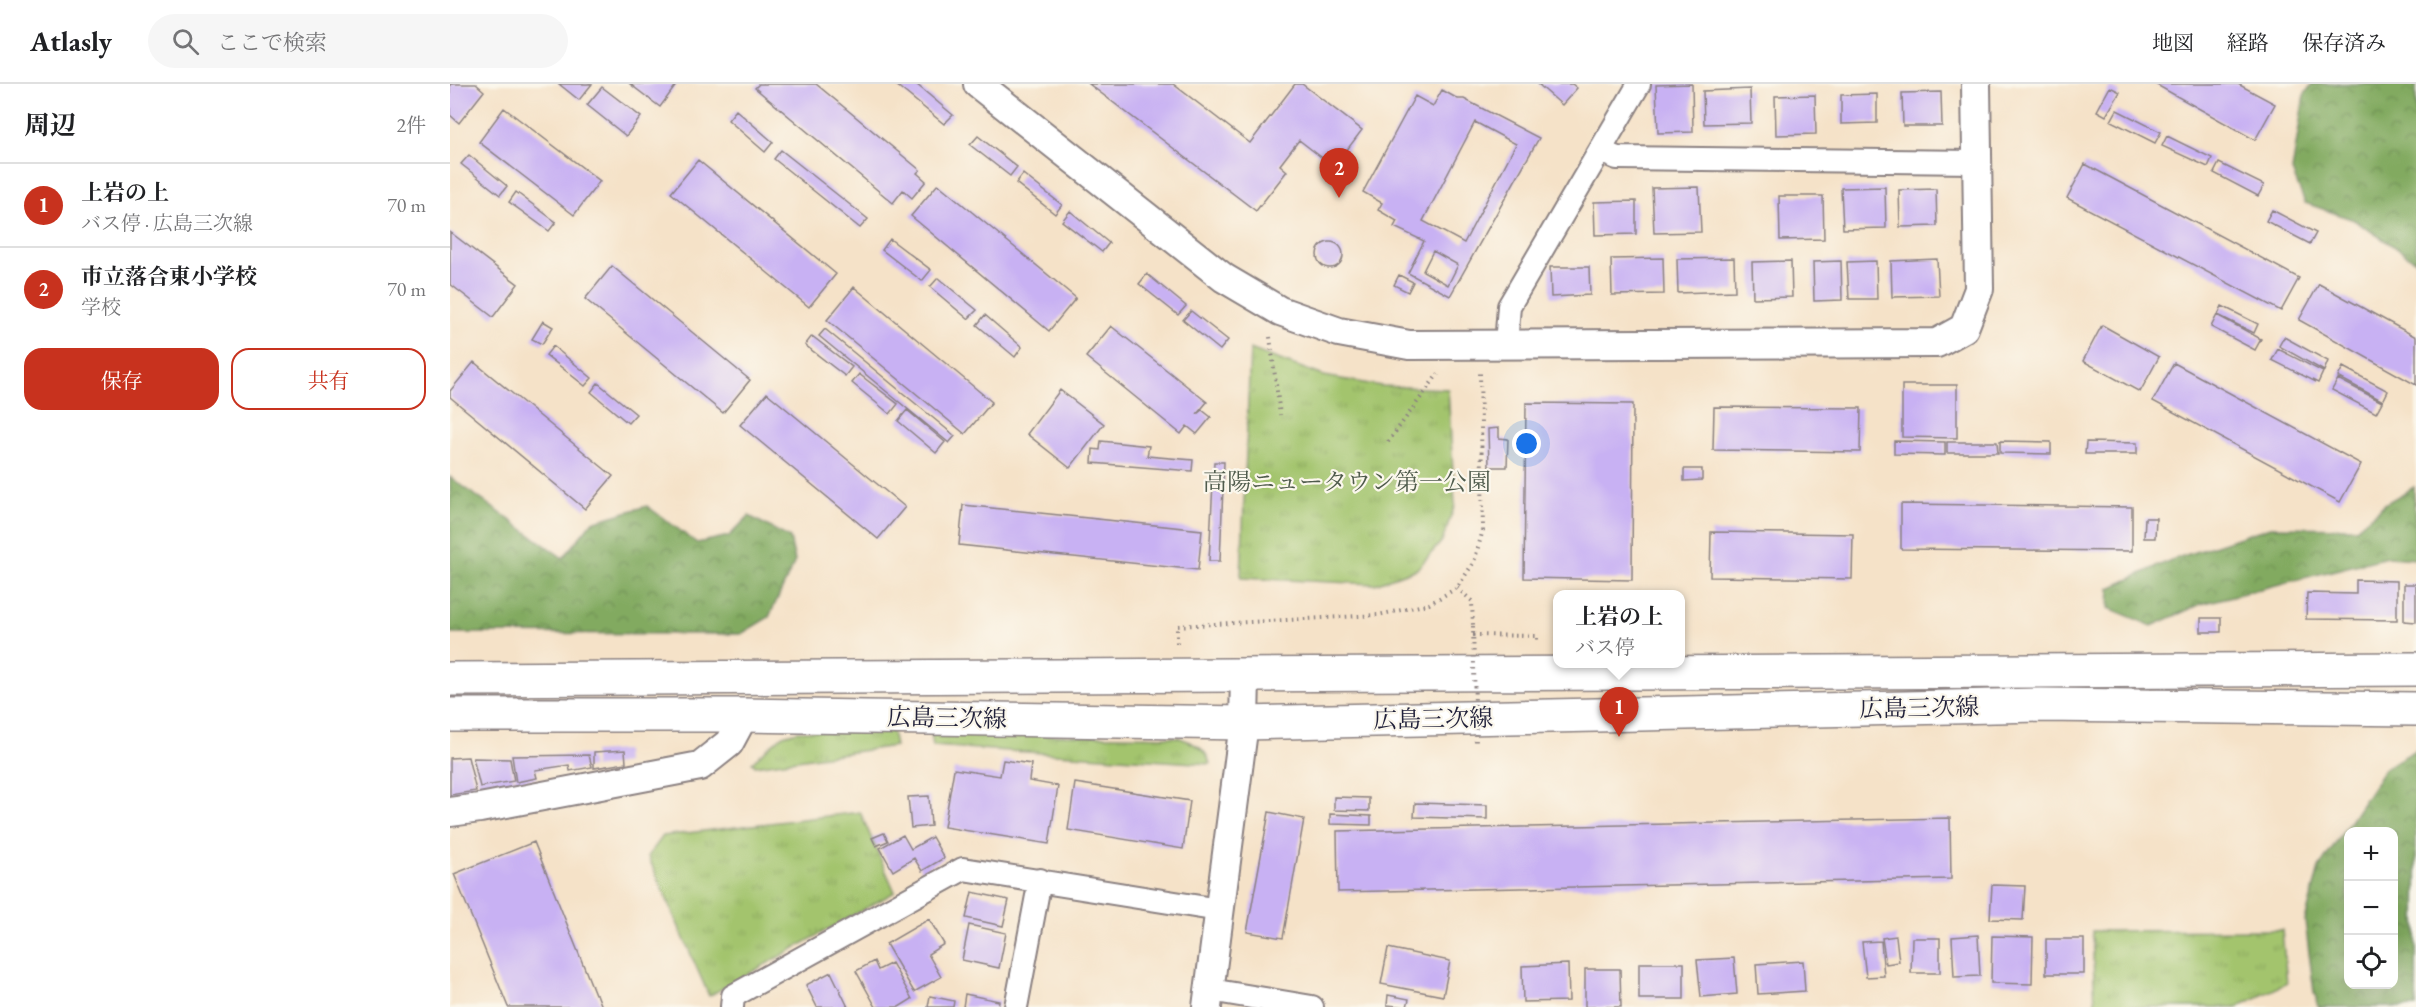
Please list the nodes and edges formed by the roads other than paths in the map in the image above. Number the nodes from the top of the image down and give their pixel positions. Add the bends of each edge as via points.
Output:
1 (978, 84) edge
2 (1639, 84) edge
3 (1976, 84) edge
4 (1600, 151) junction
5 (1977, 162) junction
6 (1506, 345) junction
7 (2416, 669) edge
8 (1245, 676) junction
9 (450, 679) edge
10 (2416, 709) edge
11 (450, 715) edge
12 (744, 715) junction
13 (1244, 723) junction
14 (450, 812) edge
15 (1040, 880) junction
16 (1219, 910) junction
17 (1208, 998) edge
18 (732, 1007) edge
19 (1016, 1007) edge
20 (1312, 1007) edge

1 - 6 street via 1224,278 1280,311 1339,332 1409,345
2 - 4 street
3 - 5 street
4 - 5 street via 1617,159
4 - 6 street via 1509,306
5 - 6 street via 1979,289 1964,328 1937,343
7 - 8 main road, 広島三次線
8 - 9 main road, 広島三次線
8 - 13 street
10 - 13 main road, 広島三次線 via 2040,705
11 - 12 main road, 広島三次線
12 - 13 main road, 広島三次線
12 - 14 street via 729,743 700,766
13 - 16 street
15 - 16 street
15 - 18 street via 963,869 733,996
15 - 19 street
16 - 17 street
17 - 20 street

